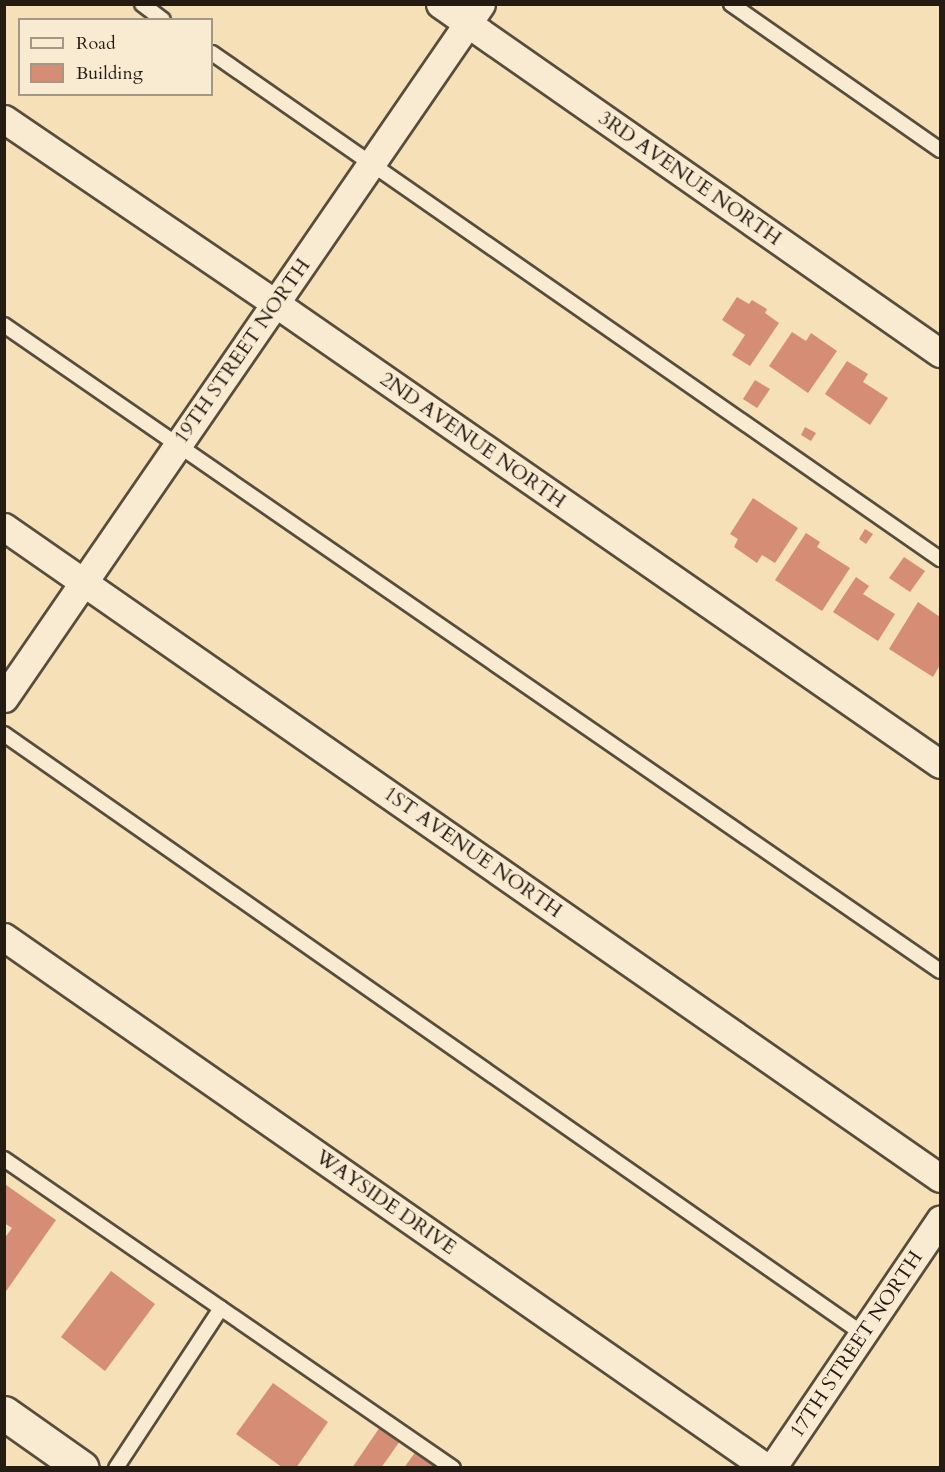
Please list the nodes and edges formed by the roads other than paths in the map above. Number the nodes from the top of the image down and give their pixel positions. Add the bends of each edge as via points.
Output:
1 (142, 4) edge
2 (440, 4) edge
3 (731, 4) edge
4 (475, 14) edge
5 (161, 18) edge
6 (213, 54) edge
7 (4, 119) edge
8 (940, 150) edge
9 (371, 164) junction
10 (276, 303) junction
11 (4, 325) edge
12 (940, 353) edge
13 (178, 443) junction
14 (4, 527) edge
15 (940, 559) edge
16 (83, 581) junction
17 (4, 698) edge
18 (4, 735) edge
19 (940, 764) edge
20 (4, 937) edge
21 (940, 971) edge
22 (4, 1159) edge
23 (940, 1178) edge
24 (940, 1221) edge
25 (221, 1308) junction
26 (863, 1335) junction
27 (10, 1421) edge
28 (82, 1467) edge
29 (116, 1467) edge
30 (453, 1467) edge
31 (767, 1467) edge
32 (772, 1467) edge

1 - 5 lane
2 - 4 street, 3RD AVENUE NORTH
3 - 8 lane
4 - 9 street, 19TH STREET NORTH
4 - 12 street, 3RD AVENUE NORTH
6 - 9 lane
7 - 10 street, 2ND AVENUE NORTH
9 - 10 street, 19TH STREET NORTH
9 - 15 lane
10 - 13 street, 19TH STREET NORTH
10 - 19 street, 2ND AVENUE NORTH
11 - 13 lane
13 - 16 street, 19TH STREET NORTH
13 - 21 lane
14 - 16 street, 1ST AVENUE NORTH
16 - 17 street, 19TH STREET NORTH
16 - 23 street, 1ST AVENUE NORTH
18 - 26 lane
20 - 31 street, WAYSIDE DRIVE
22 - 25 lane
24 - 26 street, 17TH STREET NORTH
25 - 29 lane
25 - 30 lane
26 - 32 street, 17TH STREET NORTH
27 - 28 main road

